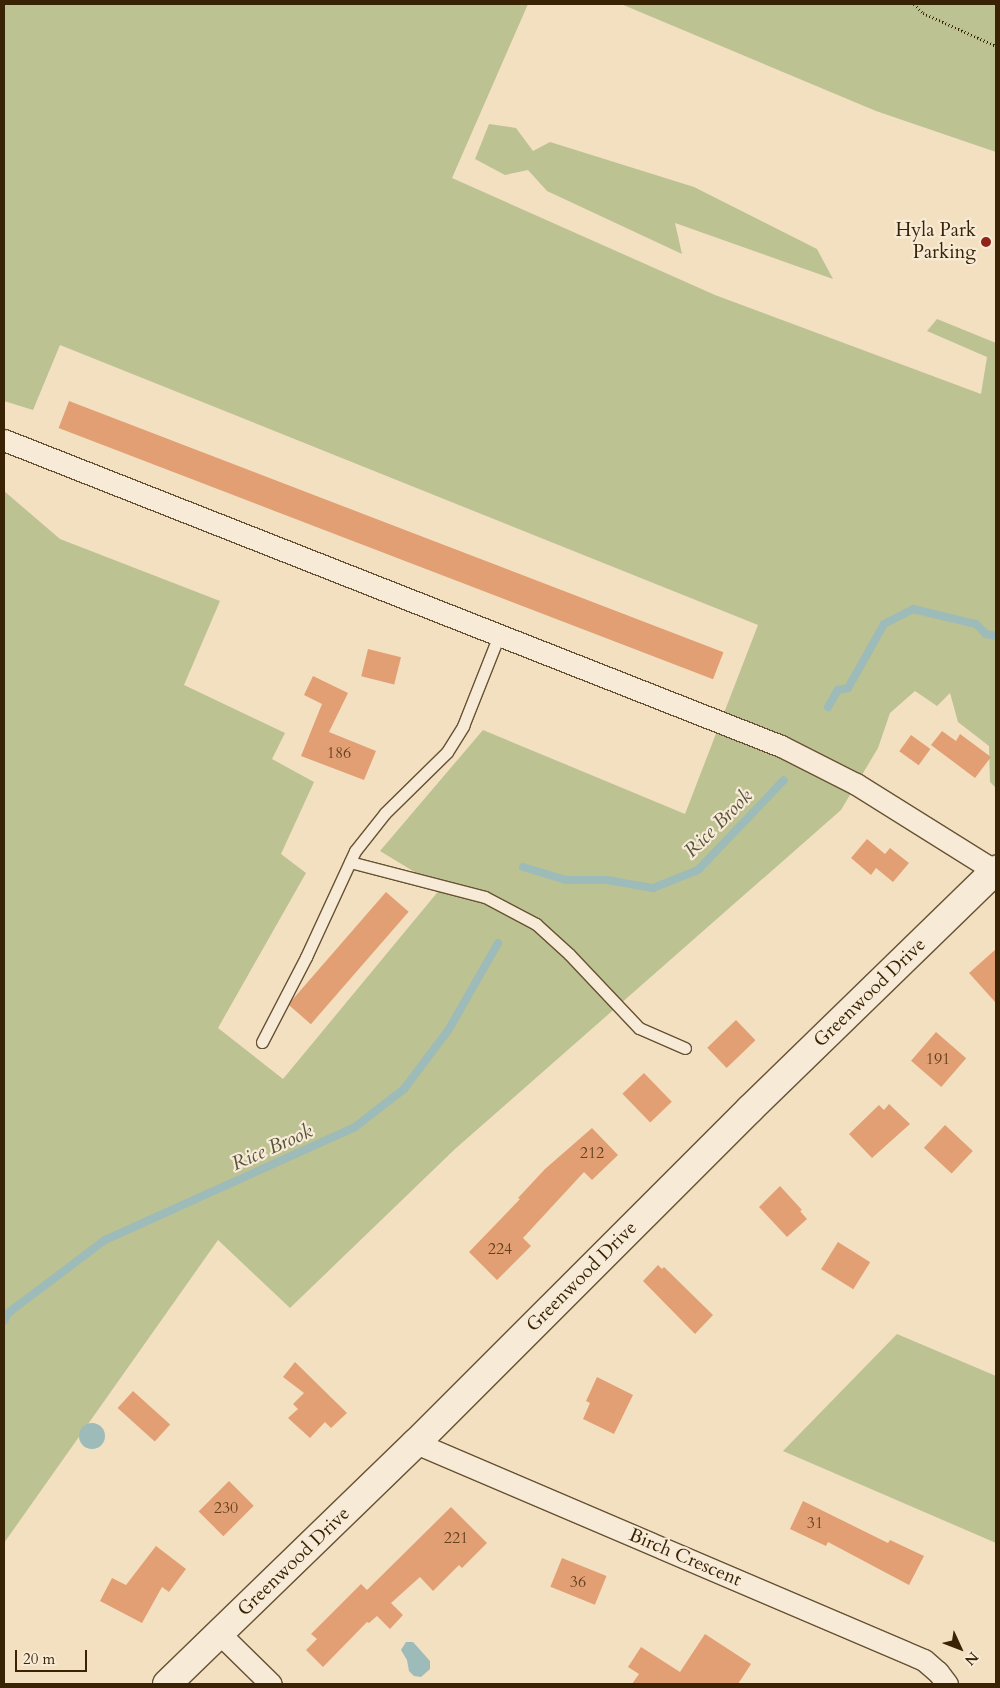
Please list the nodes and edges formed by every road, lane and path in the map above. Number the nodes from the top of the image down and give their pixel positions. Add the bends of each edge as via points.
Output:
1 (914, 4) edge
2 (996, 46) edge
3 (4, 440) edge
4 (499, 634) junction
5 (350, 862) junction
6 (996, 871) edge
7 (262, 1042) dead end
8 (685, 1048) dead end
9 (416, 1443) junction
10 (220, 1634) junction
11 (167, 1684) edge
12 (272, 1684) edge
13 (947, 1684) edge

1 - 2 path via 923,12
3 - 4 street
4 - 5 lane via 464,726 447,752 385,813
4 - 6 street via 781,746 856,784
5 - 7 lane
5 - 8 lane via 485,897 536,924 639,1028
6 - 9 main road, Greenwood Drive via 750,1109
9 - 10 main road, Greenwood Drive
9 - 13 street, Birch Crescent via 924,1660
10 - 11 main road, Greenwood Drive
10 - 12 street

